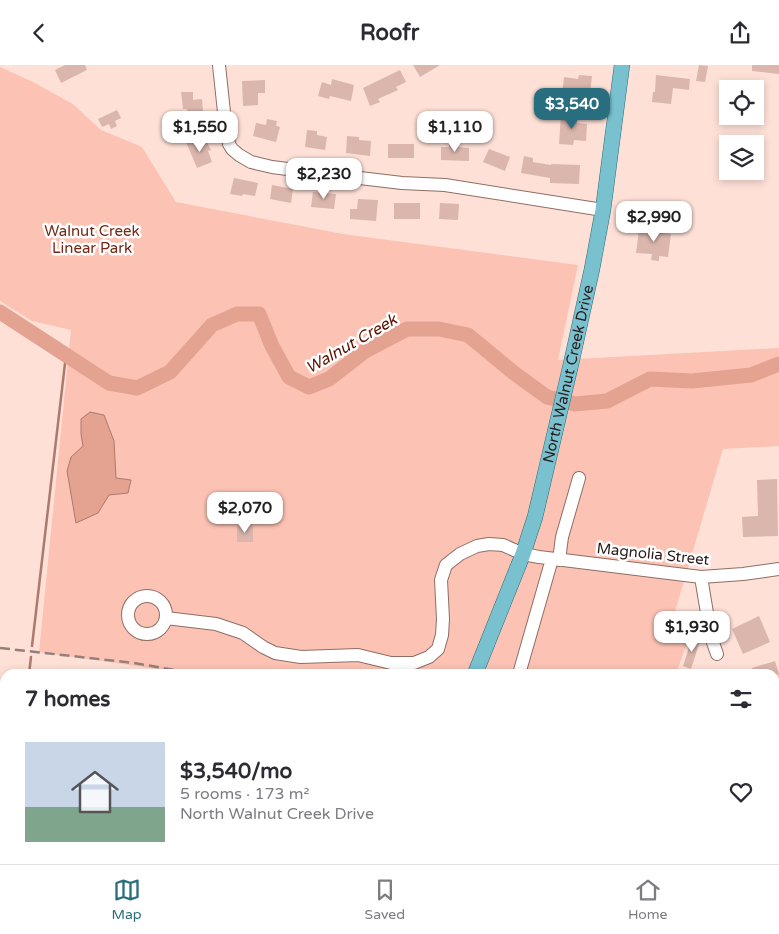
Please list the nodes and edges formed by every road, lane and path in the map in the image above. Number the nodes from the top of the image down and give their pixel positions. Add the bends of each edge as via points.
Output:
1 (219, 65) edge
2 (622, 65) edge
3 (602, 210) junction
4 (579, 478) dead end
5 (523, 553) junction
6 (556, 559) junction
7 (778, 571) edge
8 (701, 577) junction
9 (166, 618) dead end
10 (717, 653) dead end
11 (477, 669) edge
12 (521, 669) edge

1 - 3 street via 229,144 239,155 251,161 272,167 445,185
2 - 3 main road, North Walnut Creek Drive
3 - 5 main road, North Walnut Creek Drive via 571,364 535,517
4 - 6 street
5 - 6 street, Magnolia Street
5 - 9 street, Magnolia Street via 503,545 488,544 460,554 446,565 440,580 443,619 438,649 414,663 391,663 358,655 301,657 275,653 243,633 216,624
5 - 11 main road, North Walnut Creek Drive
6 - 8 street, Magnolia Street
6 - 12 street
7 - 8 street, Magnolia Street
8 - 10 street via 711,637

